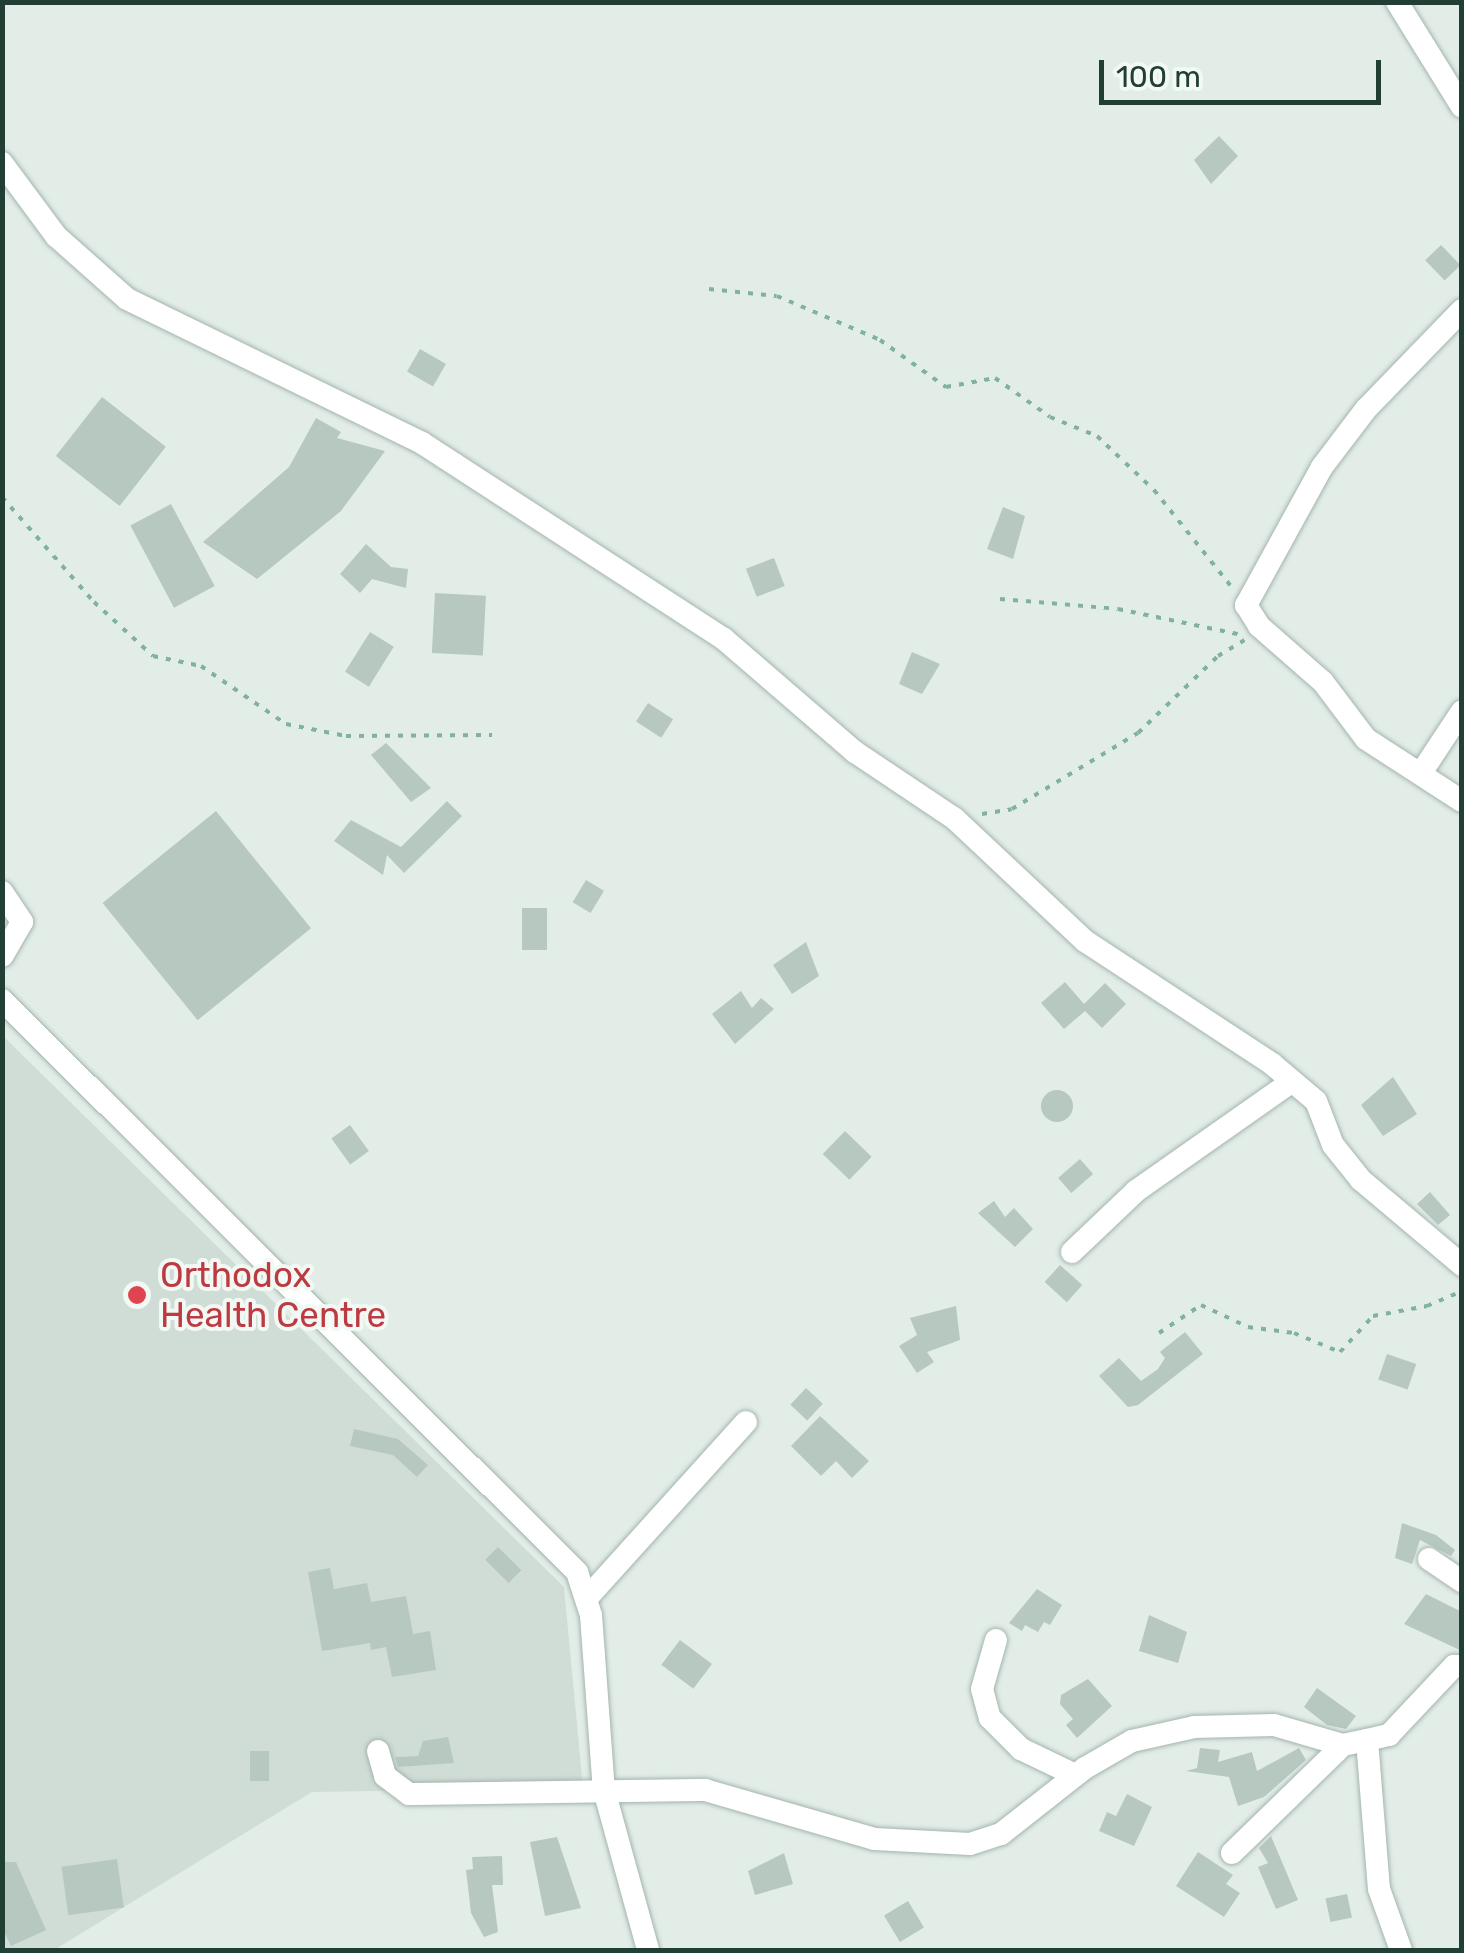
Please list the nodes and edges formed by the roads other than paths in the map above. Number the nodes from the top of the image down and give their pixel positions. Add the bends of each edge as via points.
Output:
1 (1397, 2) edge
2 (1462, 107) edge
3 (2, 164) edge
4 (1462, 310) edge
5 (1462, 711) edge
6 (1421, 773) junction
7 (1462, 801) edge
8 (2, 892) edge
9 (2, 956) edge
10 (2, 1000) edge
11 (1291, 1082) junction
12 (1072, 1252) dead end
13 (1462, 1264) edge
14 (746, 1422) dead end
15 (1429, 1559) dead end
16 (1462, 1582) edge
17 (587, 1598) junction
18 (996, 1640) dead end
19 (1462, 1666) edge
20 (1367, 1740) junction
21 (1343, 1745) junction
22 (378, 1751) dead end
23 (1074, 1775) junction
24 (604, 1790) junction
25 (1232, 1853) dead end
26 (648, 1950) edge
27 (1401, 1950) edge

1 - 2 street
3 - 11 street via 56,236 127,299 422,443 724,639 855,752 954,819 1086,941 1164,998 1239,1038
4 - 6 street via 1366,409 1322,468 1246,605 1259,626 1323,682 1366,739
5 - 6 street
6 - 7 street
8 - 9 street via 18,910 22,928
10 - 17 street via 562,1550
11 - 12 street via 1136,1191
11 - 13 street via 1316,1101 1333,1145 1360,1180
14 - 17 street
15 - 16 street
17 - 24 street
18 - 23 street via 982,1689 990,1718 1021,1749
19 - 20 street via 1454,1666 1389,1735
20 - 21 street
20 - 27 street via 1379,1889
21 - 23 street via 1292,1727 1194,1728 1132,1741
21 - 25 street
22 - 24 street via 385,1776 409,1794
23 - 24 street via 1016,1824 970,1844 874,1839 705,1790
24 - 26 street

